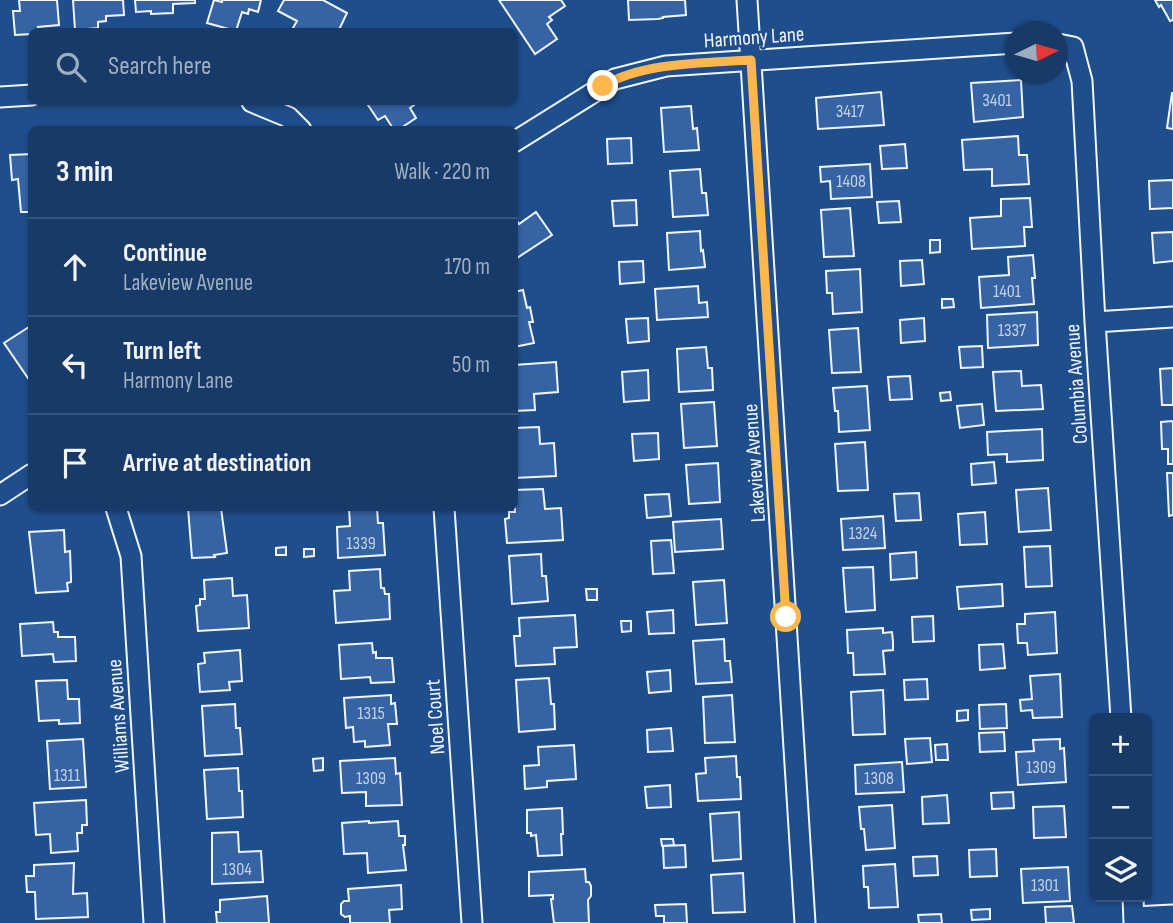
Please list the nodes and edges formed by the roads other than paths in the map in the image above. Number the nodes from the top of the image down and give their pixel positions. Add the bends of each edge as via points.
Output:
1 (747, 0) edge
2 (1005, 44) edge
3 (1068, 52) edge
4 (751, 60) junction
5 (28, 95) edge
6 (0, 97) edge
7 (259, 105) edge
8 (297, 126) edge
9 (518, 140) edge
10 (1173, 317) edge
11 (1095, 322) junction
12 (28, 477) edge
13 (0, 495) edge
14 (117, 511) edge
15 (444, 511) edge
16 (1121, 713) edge
17 (1133, 902) edge
18 (1173, 915) edge
19 (1134, 920) edge
20 (154, 923) edge
21 (472, 923) edge
22 (805, 923) edge

1 - 4 street, Lakeview Avenue
2 - 4 street, Harmony Lane
3 - 11 street, Columbia Avenue via 1082,81
4 - 9 street, Harmony Lane via 666,66 615,79
4 - 22 street, Lakeview Avenue
5 - 6 street
7 - 8 street
10 - 11 street
11 - 16 street, Columbia Avenue
12 - 13 street
14 - 20 street, Williams Avenue via 131,555
15 - 21 street, Noel Court
17 - 19 street
18 - 19 street

